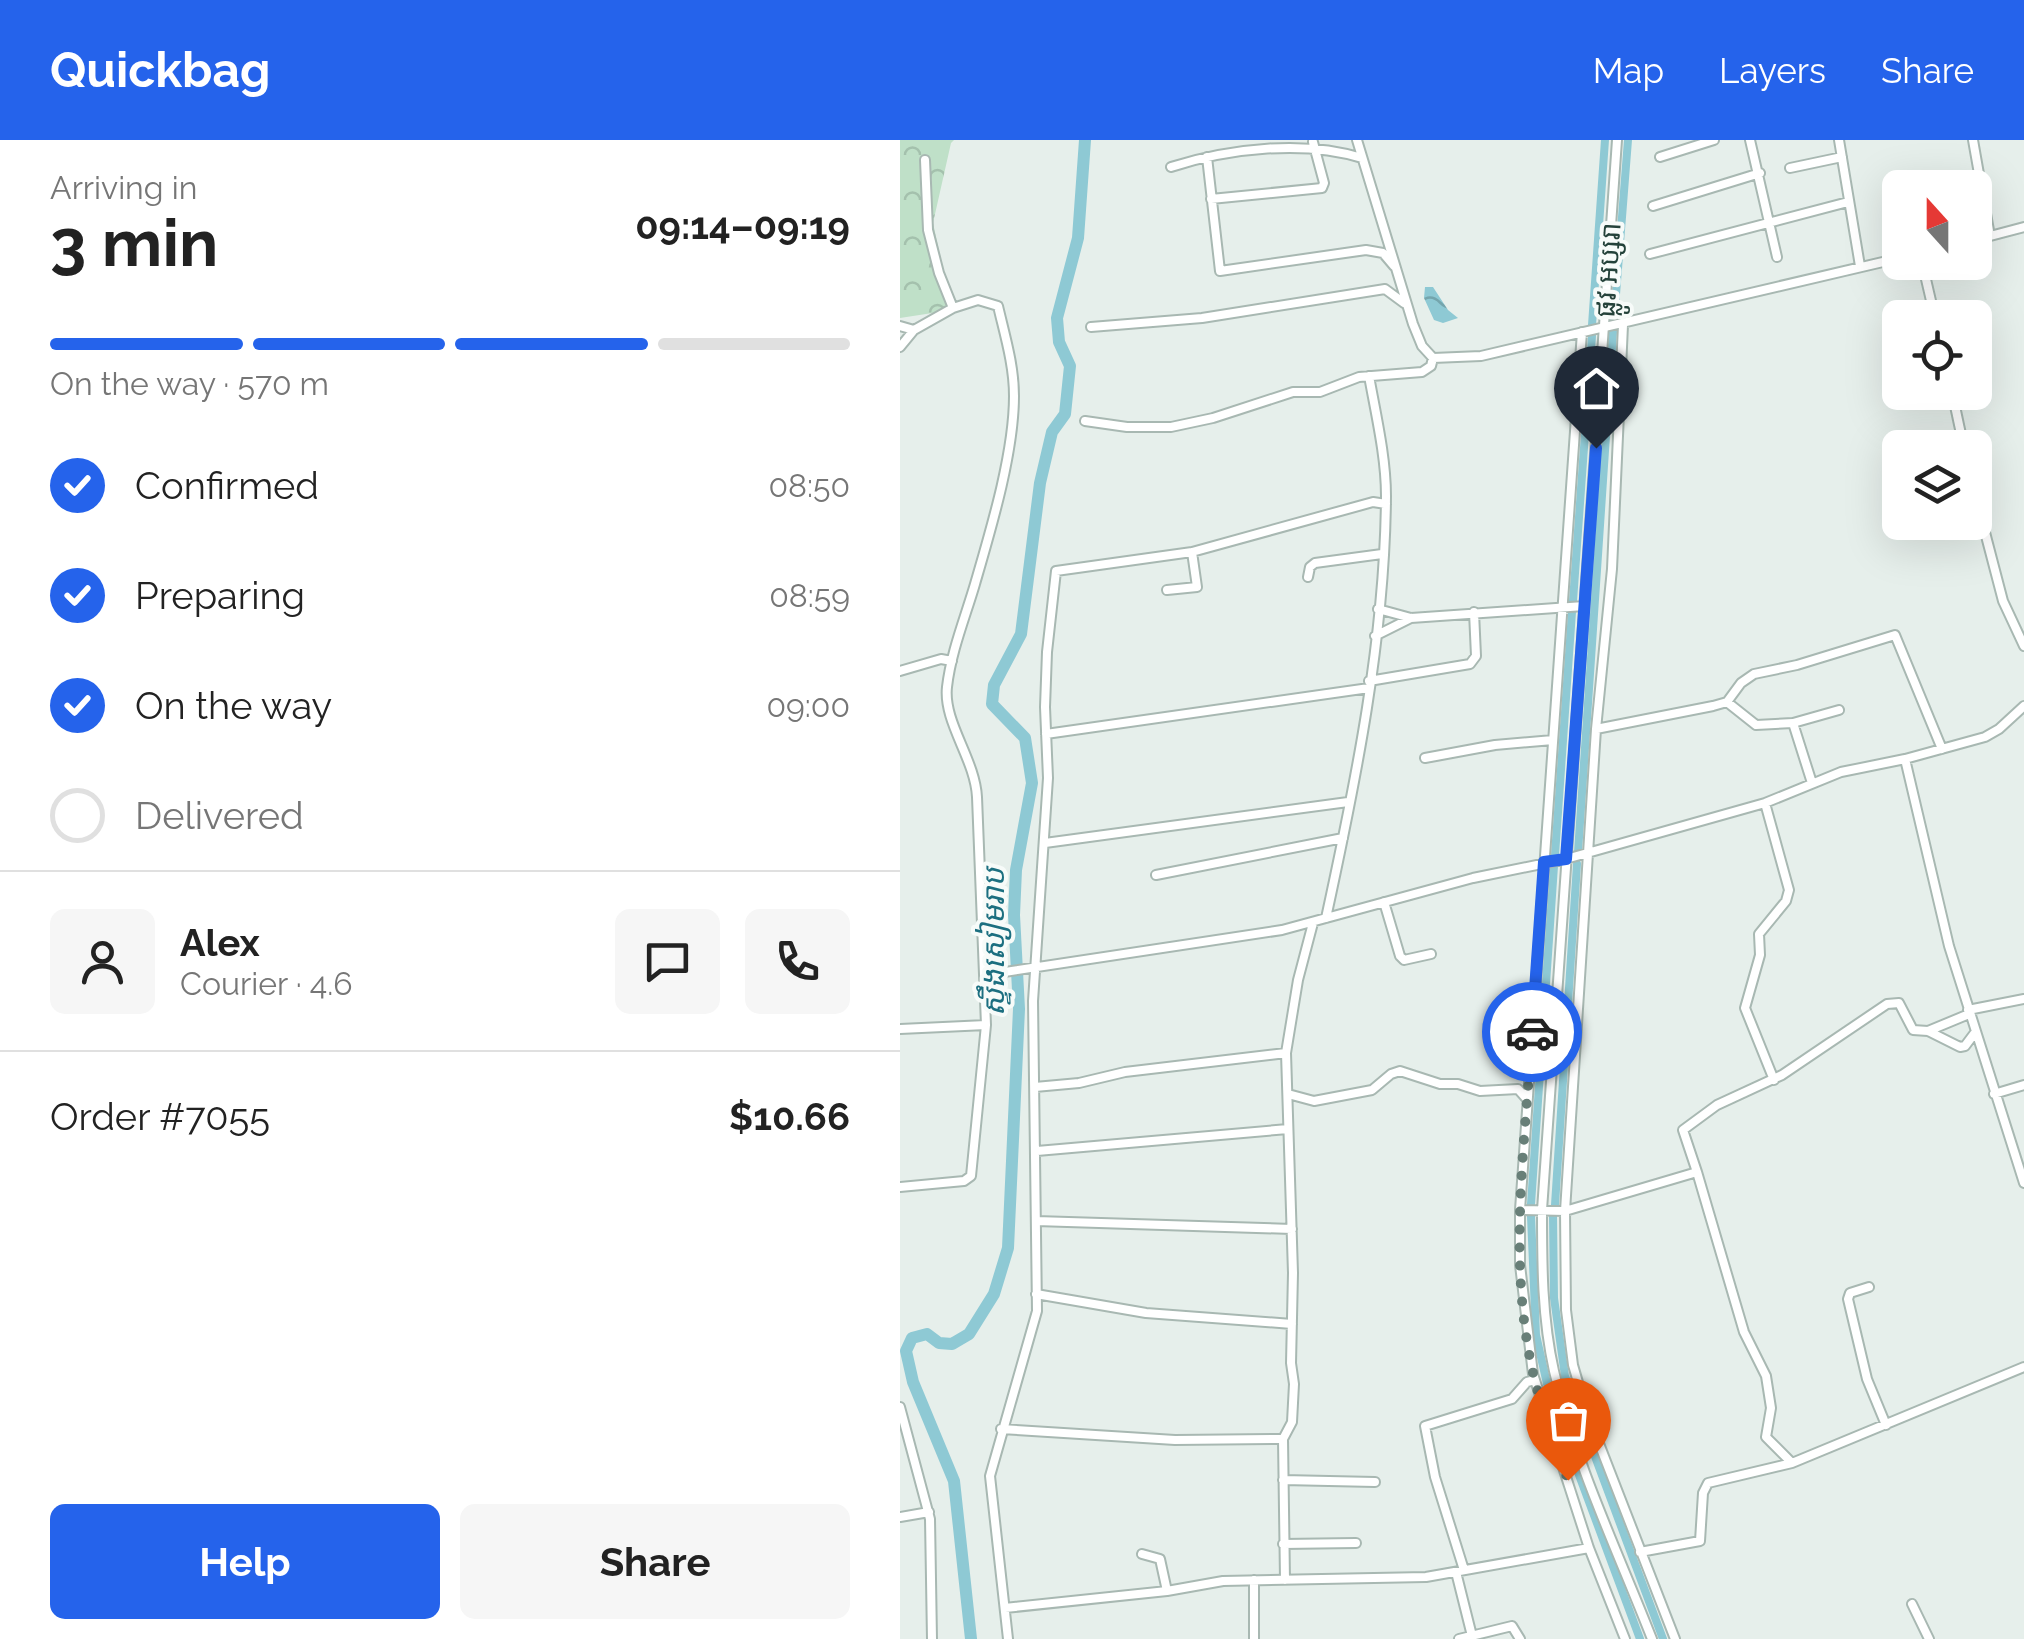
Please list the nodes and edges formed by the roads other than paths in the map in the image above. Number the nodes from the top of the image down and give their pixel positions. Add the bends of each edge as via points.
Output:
1 (1356, 140) edge
2 (1616, 140) edge
3 (1714, 140) edge
4 (1750, 140) edge
5 (1839, 140) edge
6 (1973, 140) edge
7 (1313, 142) edge
8 (1660, 156) dead end
9 (1207, 157) junction
10 (1842, 157) junction
11 (1362, 158) junction
12 (925, 160) dead end
13 (1171, 167) dead end
14 (1790, 168) dead end
15 (1978, 170) edge
16 (1760, 173) junction
17 (1211, 199) junction
18 (1848, 202) junction
19 (1653, 206) dead end
20 (1770, 223) junction
21 (2024, 227) edge
22 (1992, 235) edge
23 (1650, 254) dead end
24 (1778, 257) dead end
25 (1882, 262) edge
26 (1860, 266) junction
27 (1397, 270) junction
28 (1408, 307) junction
29 (953, 308) junction
30 (1624, 325) junction
31 (900, 326) edge
32 (1092, 326) dead end
33 (1604, 328) junction
34 (914, 330) junction
35 (1582, 332) junction
36 (900, 347) edge
37 (1434, 358) junction
38 (1369, 376) junction
39 (1085, 421) dead end
40 (1386, 504) junction
41 (1987, 540) edge
42 (1192, 552) junction
43 (1382, 554) junction
44 (1308, 577) dead end
45 (1167, 590) dead end
46 (1584, 606) junction
47 (1562, 607) junction
48 (1378, 610) junction
49 (1474, 612) junction
50 (1411, 618) junction
51 (1375, 636) junction
52 (2024, 646) edge
53 (952, 661) junction
54 (900, 671) edge
55 (1369, 684) junction
56 (1726, 702) junction
57 (2024, 707) edge
58 (1839, 710) dead end
59 (1793, 724) junction
60 (1596, 730) junction
61 (1046, 734) junction
62 (1553, 740) junction
63 (1942, 748) junction
64 (1425, 758) dead end
65 (1905, 759) junction
66 (1812, 782) junction
67 (1348, 802) junction
68 (1765, 803) junction
69 (1343, 838) junction
70 (1044, 843) junction
71 (1588, 852) junction
72 (1566, 859) junction
73 (1544, 862) junction
74 (1156, 875) dead end
75 (1384, 902) junction
76 (1326, 918) junction
77 (1312, 923) junction
78 (1431, 954) dead end
79 (1032, 969) junction
80 (989, 975) junction
81 (2024, 999) edge
82 (1969, 1012) junction
83 (986, 1025) junction
84 (900, 1029) edge
85 (1928, 1030) junction
86 (1974, 1034) junction
87 (1286, 1053) junction
88 (1774, 1080) junction
89 (2024, 1085) edge
90 (1036, 1086) junction
91 (1288, 1094) junction
92 (1994, 1094) junction
93 (1528, 1100) junction
94 (1288, 1129) junction
95 (2024, 1134) edge
96 (2011, 1137) junction
97 (1036, 1151) junction
98 (1698, 1172) junction
99 (2024, 1184) edge
100 (900, 1187) edge
101 (1520, 1210) junction
102 (1542, 1210) junction
103 (1565, 1211) junction
104 (1036, 1221) junction
105 (1292, 1229) junction
106 (1868, 1286) dead end
107 (1036, 1294) junction
108 (1292, 1324) junction
109 (2024, 1367) edge
110 (1535, 1380) junction
111 (900, 1408) edge
112 (1886, 1426) junction
113 (1001, 1429) junction
114 (1282, 1439) junction
115 (1792, 1464) junction
116 (1283, 1480) junction
117 (1375, 1482) dead end
118 (928, 1512) junction
119 (900, 1517) edge
120 (1356, 1543) dead end
121 (1284, 1544) junction
122 (1589, 1548) junction
123 (1640, 1552) junction
124 (1142, 1554) dead end
125 (1460, 1571) junction
126 (1254, 1580) junction
127 (1285, 1580) junction
128 (1167, 1591) junction
129 (1912, 1604) dead end
130 (1005, 1608) junction
131 (1472, 1636) junction
132 (932, 1639) edge
133 (1008, 1639) edge
134 (1254, 1639) edge
135 (1459, 1639) edge
136 (1520, 1639) edge
137 (1625, 1639) edge
138 (1652, 1639) edge
139 (1674, 1639) edge
140 (1930, 1639) edge

1 - 11 street
2 - 33 street, ផ្លូវ អប្សរា
3 - 8 street
4 - 16 street
5 - 10 street
6 - 15 street
7 - 9 street
7 - 11 street
7 - 17 street via 1322,188
9 - 13 street
9 - 17 street
10 - 14 street
10 - 18 street
11 - 27 street
12 - 29 street via 928,230
16 - 19 street
16 - 20 street
17 - 27 street via 1221,272 1366,250 1383,253
18 - 20 street
18 - 26 street
20 - 23 street
20 - 24 street
21 - 22 street
25 - 26 street
26 - 30 street
27 - 28 street
28 - 32 street via 1386,289 1220,316
28 - 37 street via 1422,346
29 - 34 street
29 - 53 street via 978,300 998,306 1014,396 988,542
30 - 33 street
30 - 60 street
31 - 34 street
33 - 35 street
33 - 46 street, ផ្លូវ អប្សរា
34 - 36 street
35 - 37 street via 1481,356
35 - 47 street
37 - 38 street via 1422,372
38 - 39 street via 1176,426
38 - 40 street
40 - 42 street via 1373,502
40 - 43 street
41 - 52 street via 2003,601
42 - 45 street via 1198,587
42 - 61 street via 1056,571
43 - 44 street via 1315,563
43 - 48 street
46 - 47 street
46 - 72 street, ផ្លូវ អប្សរា
47 - 49 street
47 - 62 street
48 - 50 street
48 - 51 street
49 - 50 street
49 - 55 street via 1476,656 1470,664
50 - 51 street
51 - 55 street
53 - 54 street
53 - 80 street via 948,705 976,780
55 - 61 street
55 - 67 street
56 - 59 street via 1756,725
56 - 60 street
56 - 63 street via 1754,674 1895,635
57 - 63 street via 2000,730
58 - 59 street
59 - 66 street
60 - 71 street
61 - 70 street
62 - 64 street
62 - 73 street
63 - 65 street
65 - 66 street
65 - 82 street
66 - 68 street
67 - 69 street
67 - 70 street
68 - 71 street
68 - 88 street via 1789,890 1759,934 1760,956 1744,1008
69 - 74 street
69 - 76 street
70 - 79 street
71 - 72 street
71 - 103 street
72 - 73 street
72 - 102 street, ផ្លូវ អប្សរា
73 - 75 street
73 - 93 street
75 - 76 street
75 - 78 street via 1400,956
76 - 77 street
77 - 79 street
77 - 87 street
79 - 80 street
79 - 90 street
80 - 83 street
81 - 82 street
82 - 85 street
82 - 86 street
83 - 84 street
83 - 100 street via 970,1176
85 - 86 street via 1960,1047
85 - 88 street via 1912,1030 1901,1005 1891,1002
86 - 92 street
87 - 90 street
87 - 91 street
88 - 98 street via 1717,1105 1683,1130
89 - 92 street
90 - 97 street
91 - 93 street via 1314,1100 1373,1090 1400,1071 1480,1092 1518,1089
91 - 94 street
92 - 96 street
93 - 101 street
94 - 97 street
94 - 105 street
95 - 96 street
96 - 99 street
97 - 104 street
98 - 103 street
98 - 115 street via 1744,1332 1766,1376 1766,1436
101 - 102 street
101 - 110 street via 1524,1316
102 - 103 street
102 - 138 street, ផ្លូវ អប្សរា via 1553,1370
103 - 123 street via 1573,1365
104 - 105 street
104 - 107 street
105 - 108 street
106 - 112 street via 1848,1299
107 - 108 street via 1146,1313
107 - 113 street via 1036,1322
108 - 114 street via 1293,1412
109 - 112 street
110 - 122 street
110 - 125 street via 1512,1399 1425,1426
111 - 118 street
112 - 115 street
113 - 114 street
113 - 130 street via 990,1491
114 - 116 street
115 - 123 street via 1708,1484 1700,1541
116 - 117 street
116 - 121 street
118 - 119 street
118 - 132 street
120 - 121 street
121 - 127 street
122 - 125 street
122 - 137 street
123 - 139 street
124 - 128 street via 1160,1559
125 - 127 street
125 - 131 street
126 - 127 street
126 - 128 street
126 - 134 street
128 - 130 street
129 - 140 street
130 - 133 street
131 - 135 street
131 - 136 street via 1512,1626

